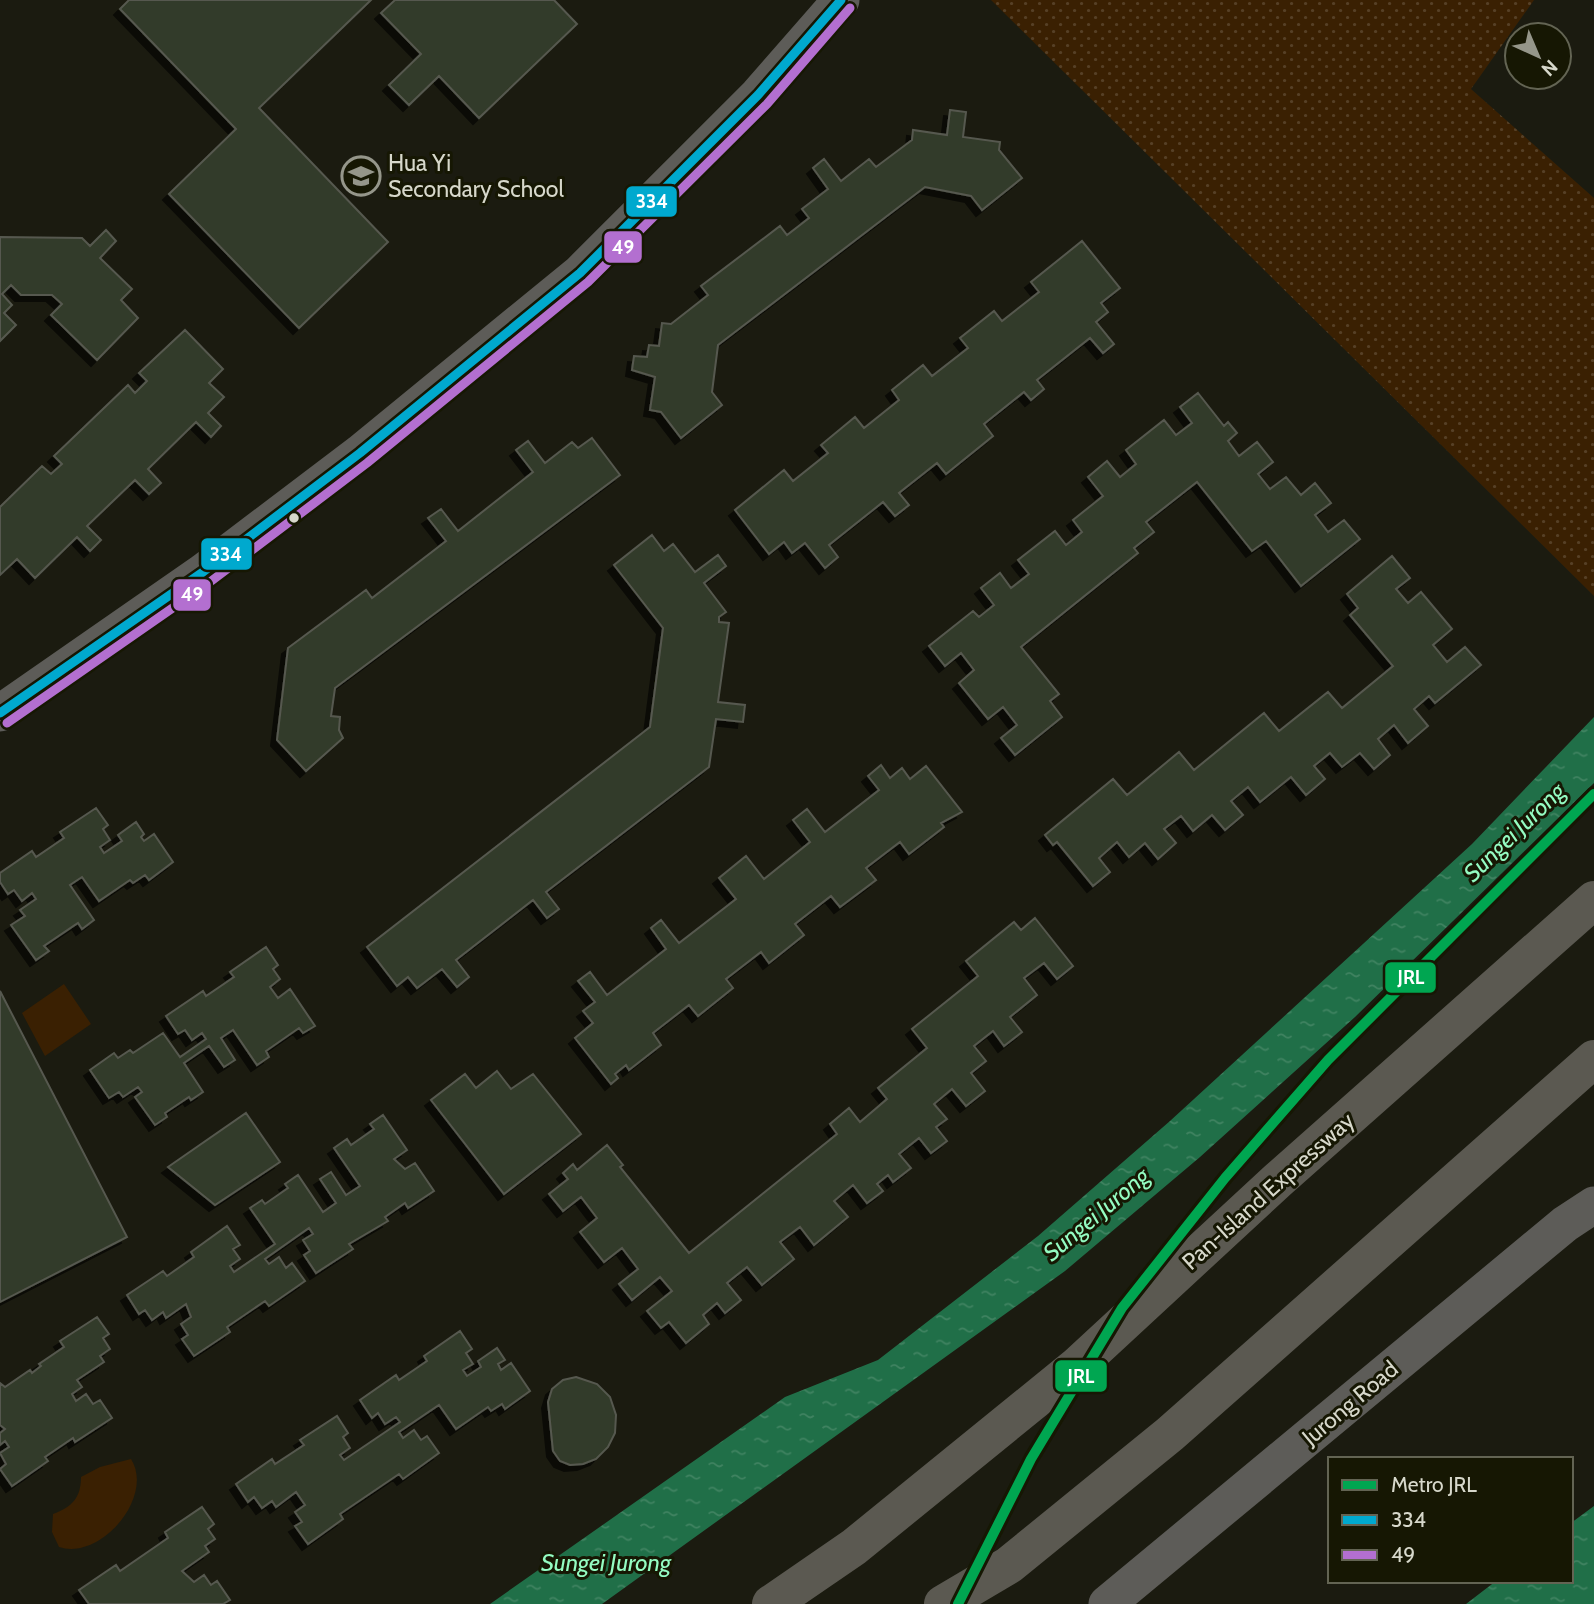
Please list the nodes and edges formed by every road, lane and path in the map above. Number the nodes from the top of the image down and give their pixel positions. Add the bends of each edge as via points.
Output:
1 (841, 0) edge
2 (0, 713) edge
3 (1594, 900) edge
4 (1594, 1059) edge
5 (1579, 1077) edge
6 (1594, 1205) edge
7 (771, 1604) edge
8 (943, 1604) edge
9 (1107, 1604) edge

1 - 2 street via 758,95 580,274 360,453 213,565
3 - 7 highway, Pan-Island Expressway via 1278,1180 1078,1365 854,1547
4 - 5 highway
5 - 8 highway via 1170,1434 1009,1565
6 - 9 street, Jurong Road via 1565,1224

